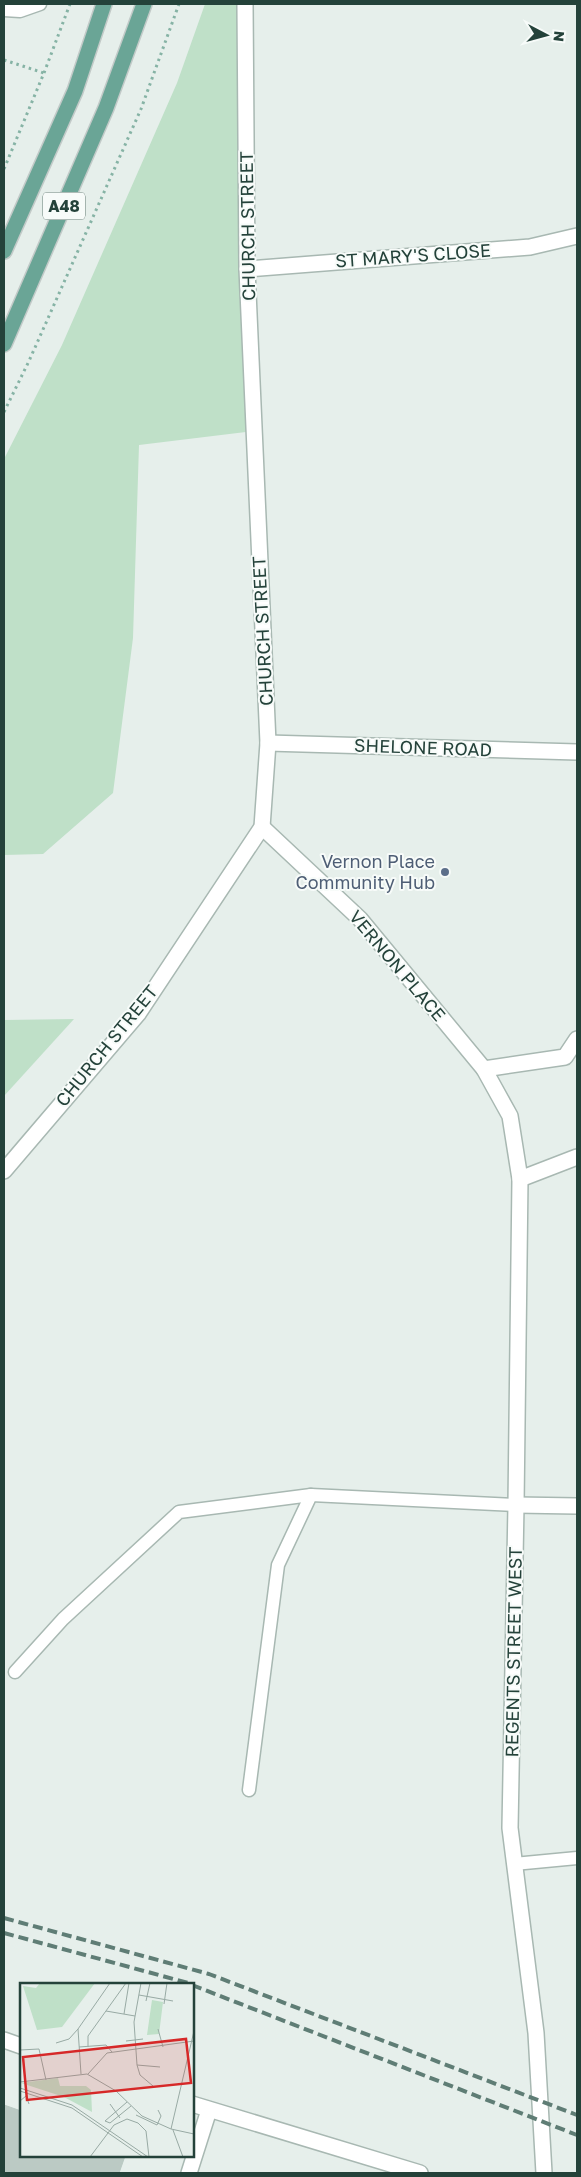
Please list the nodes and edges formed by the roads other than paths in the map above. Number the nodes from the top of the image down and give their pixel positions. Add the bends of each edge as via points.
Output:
1 (40, 4) edge
2 (104, 4) edge
3 (144, 4) edge
4 (245, 4) edge
5 (4, 10) edge
6 (577, 236) edge
7 (4, 251) edge
8 (247, 269) junction
9 (4, 344) edge
10 (268, 743) junction
11 (577, 752) edge
12 (262, 827) junction
13 (577, 1039) edge
14 (484, 1069) junction
15 (510, 1116) joint
16 (577, 1158) edge
17 (4, 1171) edge
18 (520, 1179) junction
19 (311, 1495) junction
20 (516, 1505) junction
21 (577, 1506) edge
22 (15, 1672) dead end
23 (249, 1790) dead end
24 (577, 1858) edge
25 (514, 1864) junction
26 (4, 2040) edge
27 (20, 2046) edge
28 (194, 2105) edge
29 (209, 2110) junction
30 (190, 2173) edge
31 (420, 2173) edge
32 (544, 2173) edge

1 - 5 lane via 20,11
2 - 7 main road, A48 via 75,90
3 - 9 main road, A48 via 106,108
4 - 8 street, CHURCH STREET
6 - 8 street, ST MARY'S CLOSE via 530,247
8 - 10 street, CHURCH STREET
10 - 11 street, SHELONE ROAD
10 - 12 street, CHURCH STREET
12 - 14 street, VERNON PLACE via 360,919
12 - 17 street, CHURCH STREET via 138,1014
13 - 14 street via 565,1057
14 - 15 street, VERNON PLACE
15 - 18 street, REGENTS STREET WEST
16 - 18 street
18 - 20 street, REGENTS STREET WEST
19 - 20 lane
19 - 22 lane via 179,1512 63,1619
19 - 23 lane via 278,1565
20 - 21 street
20 - 25 street, REGENTS STREET WEST via 510,1828
24 - 25 lane
25 - 32 street, REGENTS STREET WEST via 536,2033
26 - 27 street
28 - 29 street
29 - 30 street
29 - 31 street

